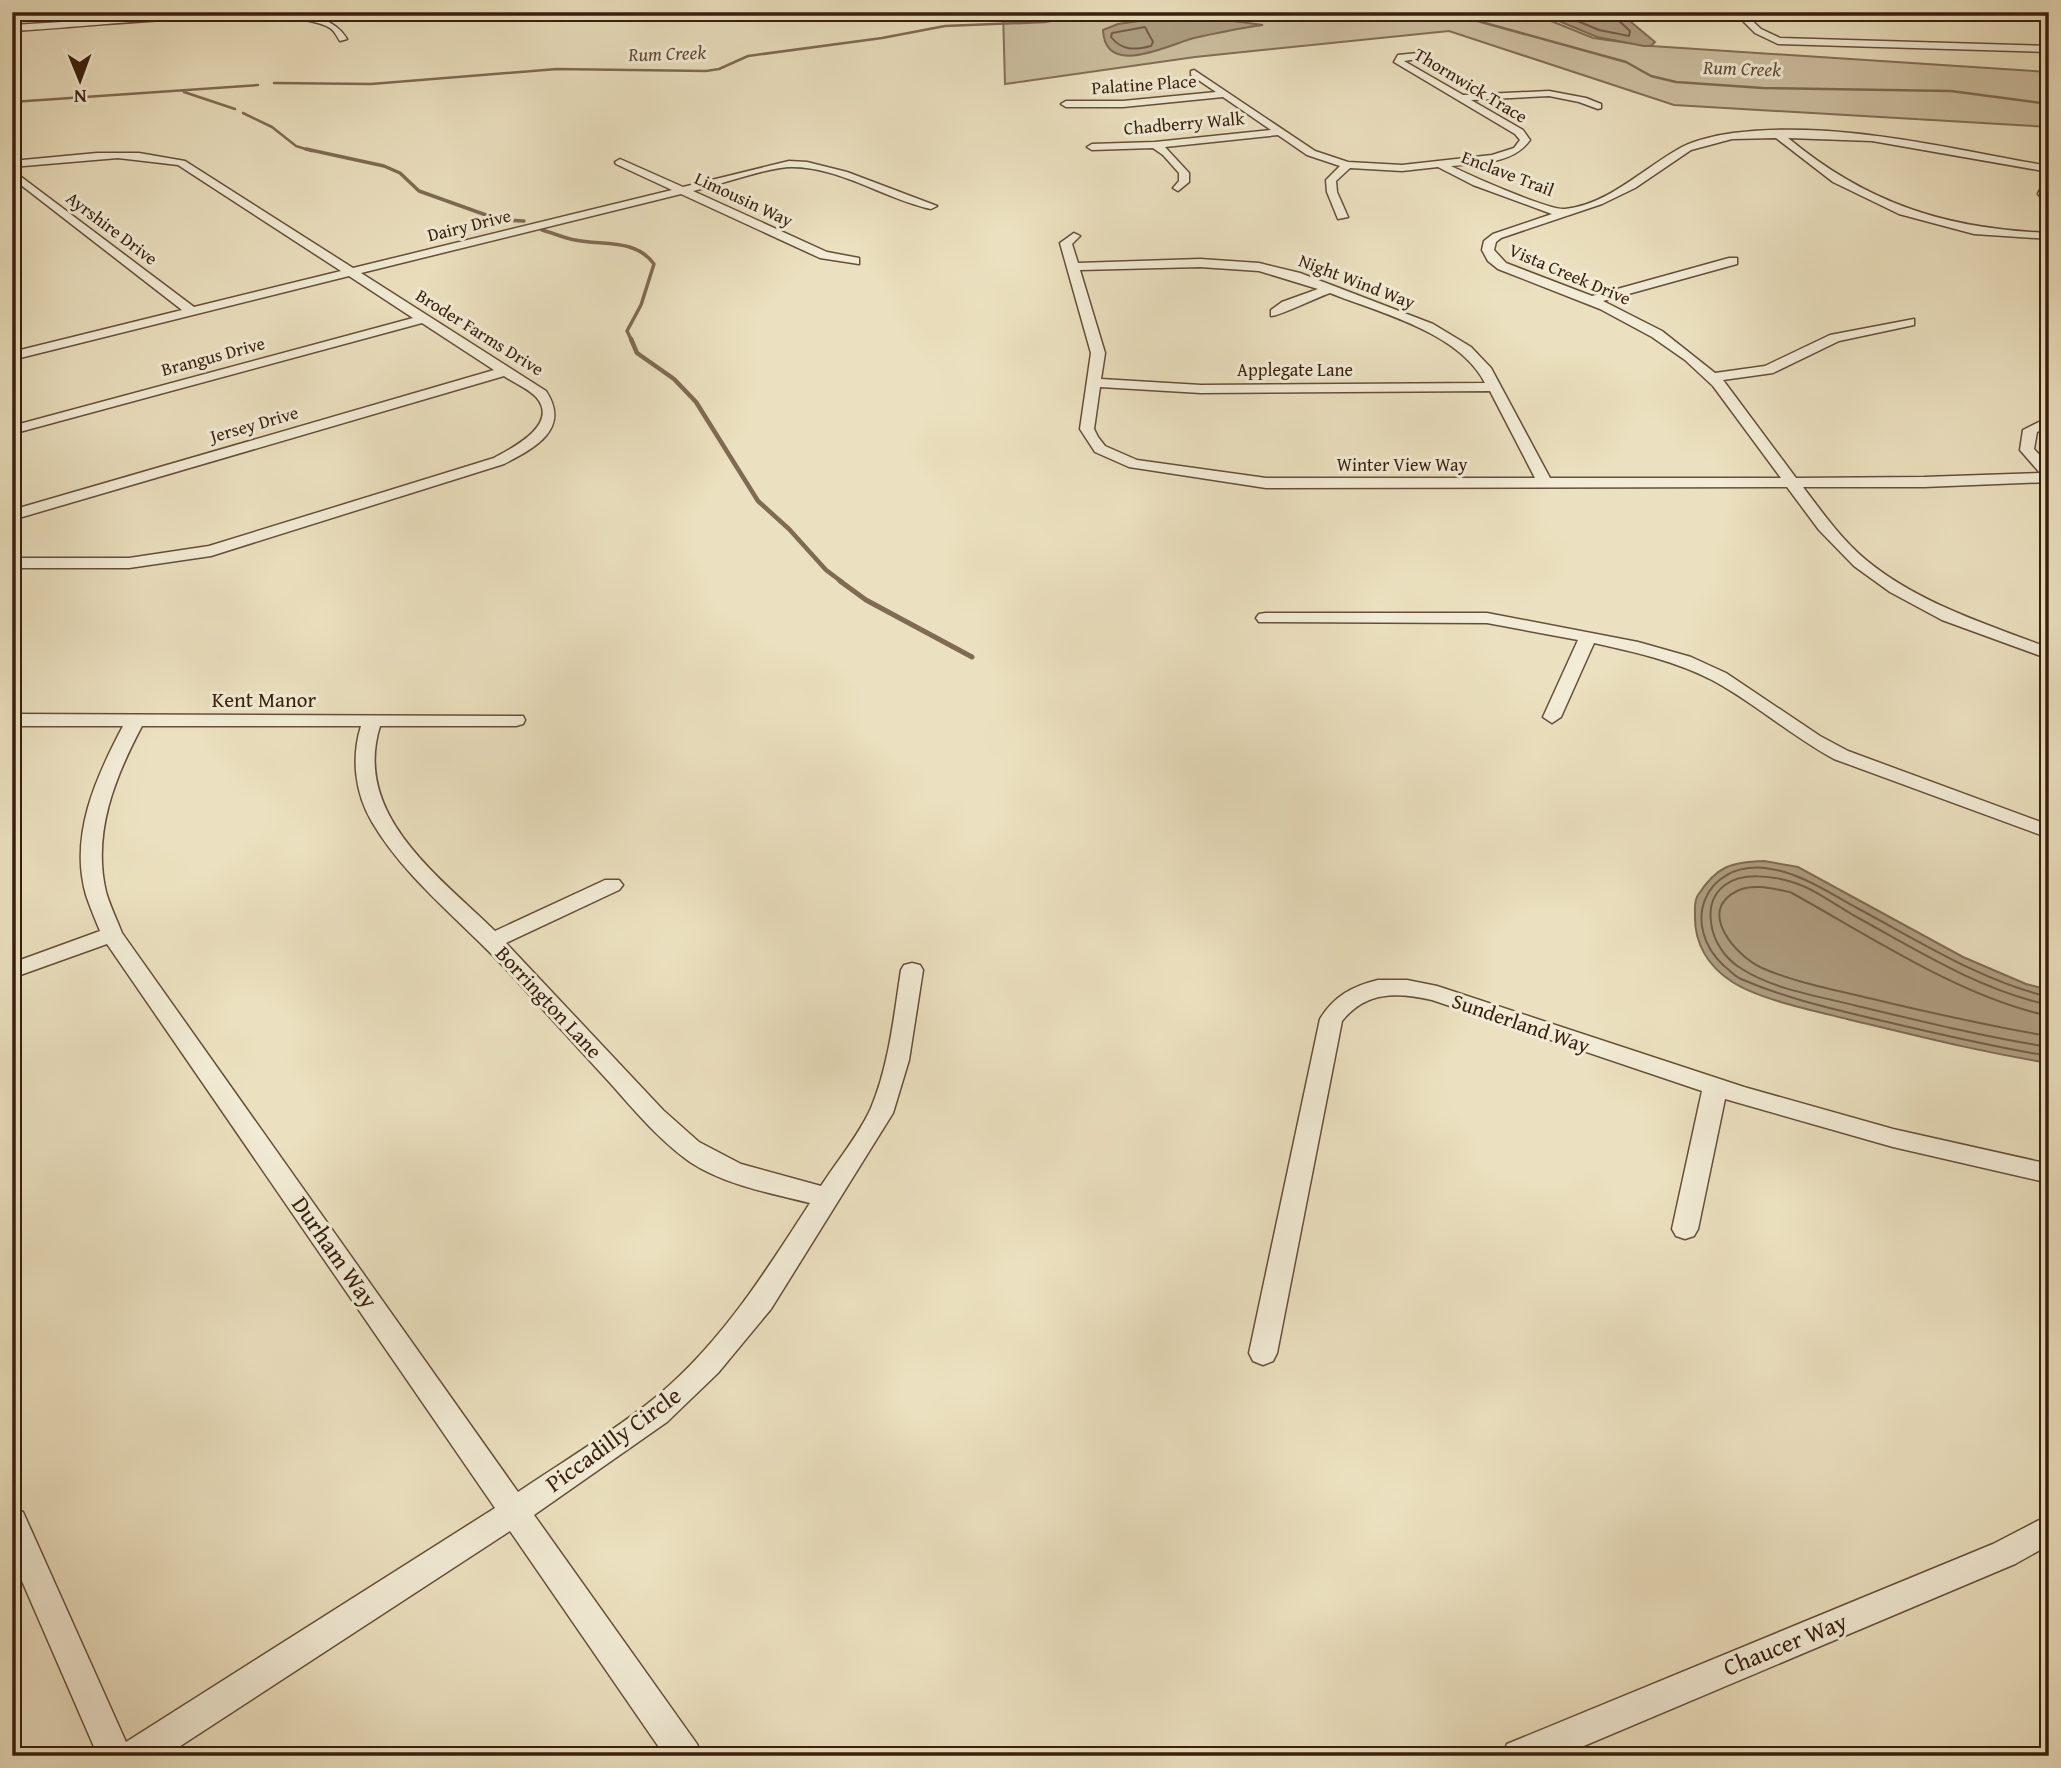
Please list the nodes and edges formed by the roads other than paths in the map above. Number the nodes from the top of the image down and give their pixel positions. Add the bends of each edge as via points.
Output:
1 (1738, 12) edge
2 (12, 28) edge
3 (342, 38) dead end
4 (2049, 49) edge
5 (1428, 55) dead end
6 (1194, 73) dead end
7 (1225, 94) junction
8 (1464, 98) junction
9 (1066, 104) dead end
10 (1598, 106) dead end
11 (1279, 132) junction
12 (1777, 134) junction
13 (1155, 145) junction
14 (1092, 147) dead end
15 (620, 162) dead end
16 (1455, 163) junction
17 (12, 164) edge
18 (1440, 164) junction
19 (1347, 165) junction
20 (2049, 169) edge
21 (12, 173) edge
22 (2049, 181) edge
23 (1178, 188) dead end
24 (1500, 188) junction
25 (684, 190) junction
26 (2049, 203) edge
27 (931, 206) dead end
28 (1570, 212) junction
29 (1342, 217) dead end
30 (1074, 236) dead end
31 (2049, 236) edge
32 (855, 261) dead end
33 (1733, 261) dead end
34 (1074, 267) junction
35 (351, 272) junction
36 (1330, 289) junction
37 (1591, 300) junction
38 (191, 311) junction
39 (1275, 313) dead end
40 (423, 319) junction
41 (1909, 322) dead end
42 (14, 354) edge
43 (506, 371) junction
44 (1713, 377) junction
45 (1095, 383) junction
46 (1494, 387) junction
47 (2049, 421) edge
48 (12, 430) edge
49 (2049, 476) edge
50 (1936, 481) junction
51 (1792, 482) junction
52 (1545, 483) junction
53 (2049, 485) edge
54 (12, 514) edge
55 (12, 562) edge
56 (1265, 618) dead end
57 (1588, 637) junction
58 (2049, 654) edge
59 (1552, 717) dead end
60 (12, 720) edge
61 (516, 720) dead end
62 (135, 721) junction
63 (372, 721) junction
64 (2049, 832) edge
65 (612, 885) dead end
66 (112, 934) junction
67 (492, 941) junction
68 (912, 970) dead end
69 (12, 971) edge
70 (1715, 1088) junction
71 (2049, 1174) edge
72 (829, 1198) junction
73 (1685, 1229) dead end
74 (1263, 1353) dead end
75 (514, 1511) junction
76 (12, 1522) edge
77 (2049, 1529) edge
78 (115, 1756) edge
79 (134, 1756) edge
80 (685, 1756) edge
81 (1519, 1756) edge

1 - 4 street via 1758,31 1778,41
2 - 3 street via 276,14 329,23
5 - 8 street, Thornwick Trace via 1401,57 1399,62
6 - 7 street, Thornwick Trace
7 - 9 street, Palatine Place via 1123,104
7 - 11 street, Thornwick Trace
8 - 10 street via 1535,93
8 - 16 street, Thornwick Trace via 1514,128 1525,140 1511,153
11 - 13 street, Chadberry Walk
11 - 19 street, Thornwick Trace via 1311,153
12 - 20 street, Vista Creek Drive via 1890,140
12 - 28 street, Vista Creek Drive via 1732,136 1697,144 1623,191
12 - 31 street via 1807,162 1890,209 1983,232
13 - 14 street, Chadberry Walk
13 - 23 street via 1184,173
15 - 25 street, Limousin Way
16 - 18 street, Thornwick Trace
16 - 24 street, Enclave Trail
17 - 35 street, Broder Farms Drive via 110,155 181,163
18 - 19 street, Thornwick Trace via 1395,168
18 - 24 street, Enclave Trail
19 - 29 street via 1331,180
21 - 38 street, Ayrshire Drive
22 - 26 street via 2043,194
24 - 28 street, Enclave Trail
25 - 27 street, Dairy Drive via 789,164 806,164 902,201
25 - 32 street, Limousin Way via 824,255
25 - 35 street, Dairy Drive
28 - 37 street, Vista Creek Drive via 1497,236 1488,244 1489,253 1508,269
30 - 34 street, Winter View Way via 1066,243
33 - 37 street
34 - 36 street, Night Wind Way via 1235,264 1284,272
34 - 45 street, Winter View Way via 1097,344
35 - 38 street, Dairy Drive
35 - 40 street, Broder Farms Drive
36 - 39 street
36 - 46 street, Night Wind Way via 1442,334 1477,361
37 - 44 street, Vista Creek Drive via 1661,338
38 - 42 street, Dairy Drive
40 - 43 street, Broder Farms Drive
40 - 48 street, Brangus Drive
41 - 44 street via 1835,338 1768,370
43 - 54 street, Jersey Drive
43 - 55 street, Broder Farms Drive via 541,394 550,410 542,432 532,442 499,461 211,551 129,563
44 - 51 street, Vista Creek Drive
45 - 46 street, Applegate Lane via 1201,388
45 - 52 street, Winter View Way via 1087,422 1091,439 1115,458 1145,467 1266,483
46 - 52 street, Night Wind Way
47 - 49 street via 2030,430 2027,450
49 - 50 street, Winter View Way
50 - 51 street, Winter View Way
50 - 53 street, Winter View Way
51 - 52 street, Winter View Way
51 - 58 street, Vista Creek Drive via 1839,544 1885,581 1960,621
56 - 57 street via 1487,618
57 - 59 street
57 - 64 street via 1659,653 1709,671 1841,755
60 - 62 street, Kent Manor
61 - 63 street, Kent Manor
62 - 63 street, Kent Manor
62 - 66 street, Durham Way via 108,771 96,811 92,847 96,892
63 - 67 street, Borrington Lane via 363,755 373,806 398,845
65 - 67 street
66 - 69 street
66 - 75 street, Durham Way
67 - 72 street, Borrington Lane via 680,1141 706,1159 738,1172
68 - 72 street, Piccadilly Circle via 892,1085 881,1113
70 - 71 street, Sunderland Way via 1833,1122
70 - 73 street
70 - 74 street, Sunderland Way via 1421,990 1377,988 1352,996 1331,1019
72 - 75 street, Piccadilly Circle via 761,1301 708,1366 657,1413
75 - 79 street, Piccadilly Circle
75 - 80 street, Durham Way
76 - 78 street
77 - 81 street, Chaucer Way via 2004,1554

